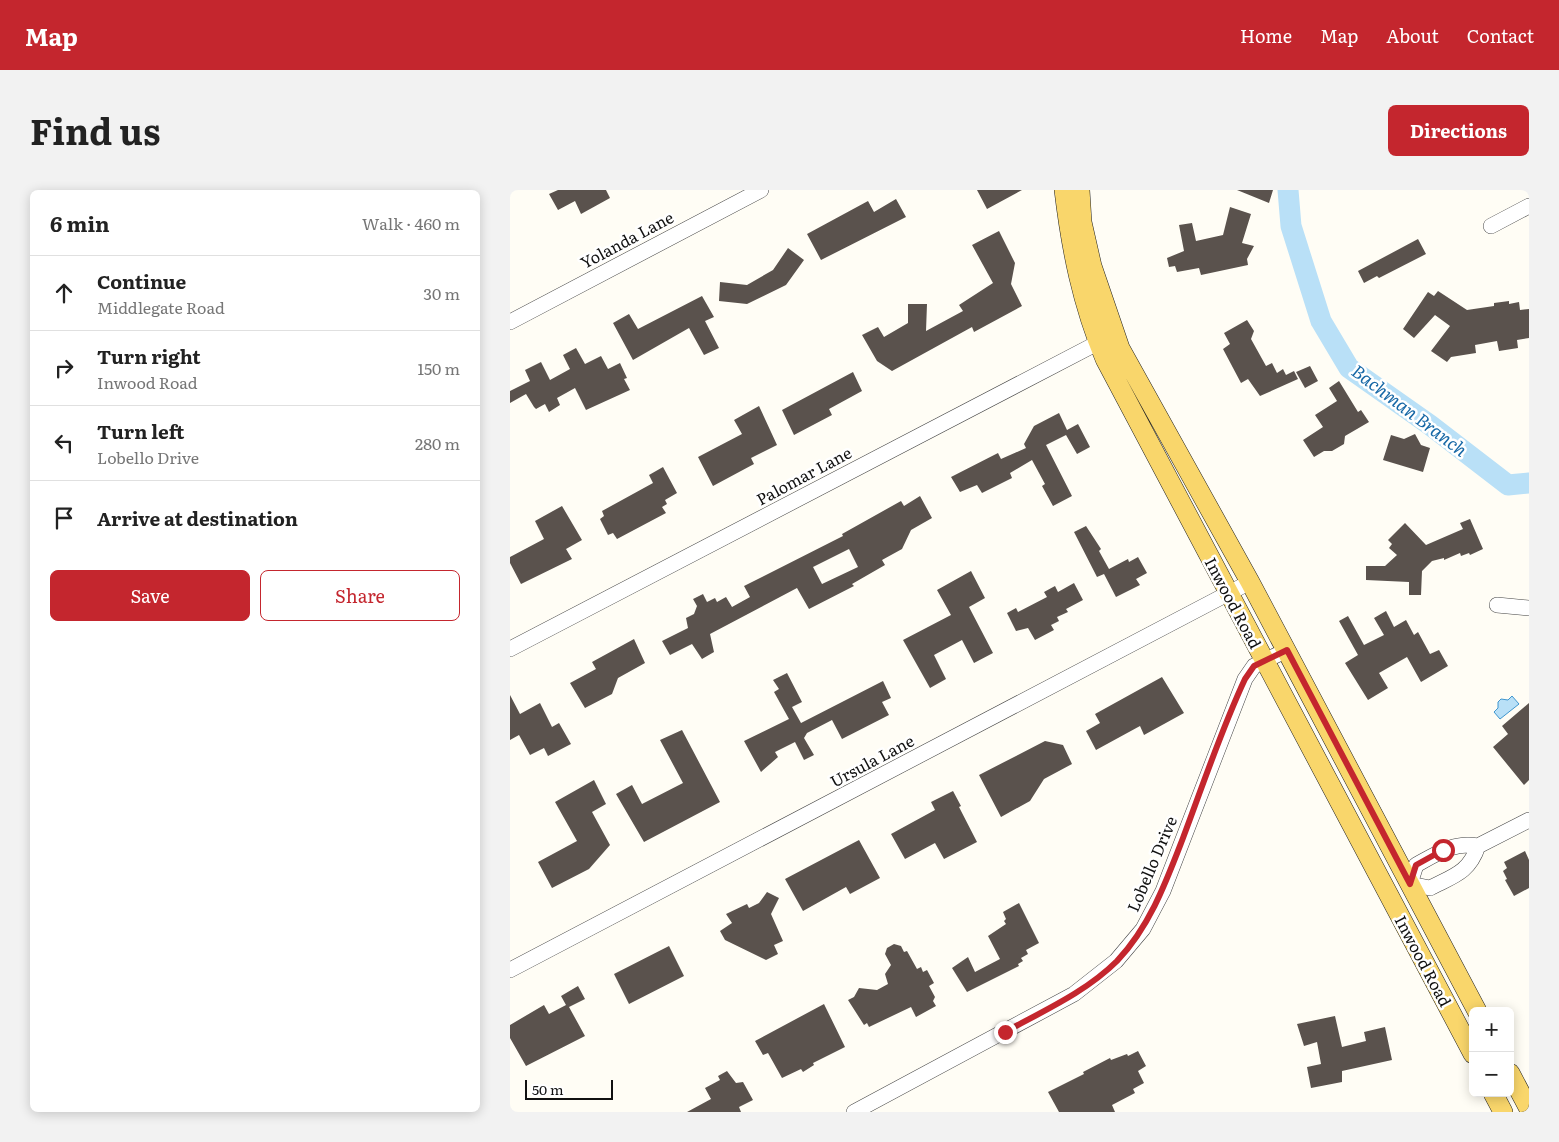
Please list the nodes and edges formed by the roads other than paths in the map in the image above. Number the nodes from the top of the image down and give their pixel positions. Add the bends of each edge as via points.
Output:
1 (761, 190) edge
2 (1064, 190) edge
3 (1080, 190) edge
4 (1529, 206) edge
5 (1491, 226) dead end
6 (510, 322) edge
7 (1114, 334) junction
8 (1098, 343) junction
9 (1250, 582) junction
10 (1228, 593) junction
11 (1497, 605) dead end
12 (1529, 608) edge
13 (510, 649) edge
14 (1287, 650) junction
15 (1264, 661) junction
16 (1529, 820) edge
17 (1478, 846) junction
18 (1410, 884) junction
19 (1389, 896) junction
20 (510, 970) edge
21 (1475, 1007) edge
22 (1472, 1052) edge
23 (1514, 1081) edge
24 (1496, 1097) edge
25 (1529, 1109) edge
26 (854, 1112) edge
27 (1504, 1112) edge

1 - 6 street, Yolanda Lane
2 - 8 main road, Inwood Road via 1080,290
3 - 7 main road, Inwood Road via 1082,222 1092,266
4 - 5 street
7 - 8 street, Palomar Lane
7 - 9 main road, Inwood Road
8 - 10 main road, Inwood Road
8 - 13 street, Palomar Lane
9 - 10 street, Ursula Lane
9 - 14 main road, Inwood Road
10 - 15 main road, Inwood Road
10 - 20 street, Ursula Lane
11 - 12 street
14 - 15 street, Lobello Drive
14 - 18 main road, Inwood Road
15 - 19 main road, Inwood Road
15 - 26 street, Lobello Drive via 1254,666 1239,691 1163,891 1143,929 1116,961 1074,994
16 - 17 street
17 - 18 street via 1465,843 1416,865
17 - 18 street via 1473,861 1458,874 1430,888
18 - 19 main road
18 - 21 main road, Inwood Road
19 - 22 main road, Inwood Road
23 - 25 main road
24 - 27 main road

